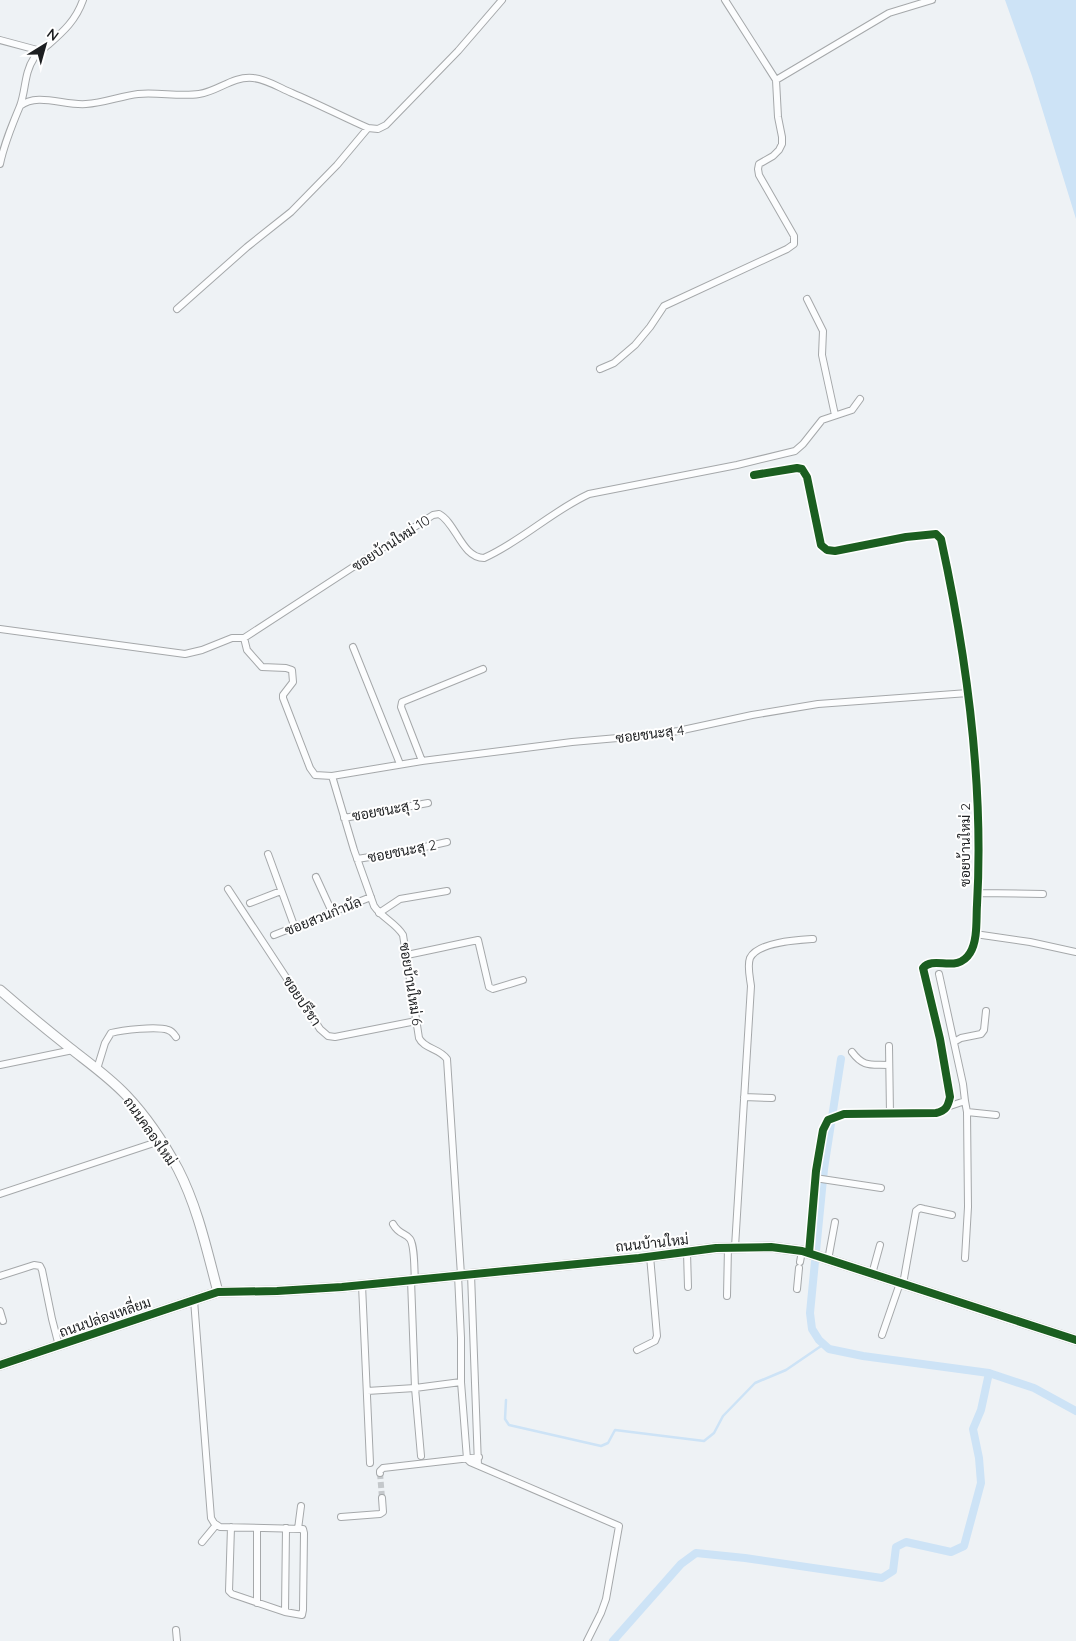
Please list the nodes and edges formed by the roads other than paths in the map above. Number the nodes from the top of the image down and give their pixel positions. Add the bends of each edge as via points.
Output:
1 (83, 0) edge
2 (502, 0) edge
3 (725, 0) edge
4 (932, 0) edge
5 (0, 40) edge
6 (41, 51) junction
7 (776, 80) junction
8 (20, 106) junction
9 (368, 128) junction
10 (0, 164) edge
11 (807, 299) dead end
12 (177, 309) dead end
13 (600, 369) dead end
14 (860, 399) dead end
15 (835, 415) junction
16 (754, 475) dead end
17 (0, 629) edge
18 (244, 638) junction
19 (353, 647) dead end
20 (484, 669) dead end
21 (968, 694) junction
22 (422, 761) junction
23 (400, 764) junction
24 (332, 776) junction
25 (428, 803) dead end
26 (344, 818) junction
27 (447, 842) dead end
28 (268, 854) dead end
29 (357, 859) junction
30 (316, 877) dead end
31 (228, 890) dead end
32 (281, 891) junction
33 (447, 891) dead end
34 (977, 893) junction
35 (1043, 894) dead end
36 (371, 897) junction
37 (250, 904) dead end
38 (332, 912) junction
39 (379, 913) junction
40 (295, 928) junction
41 (975, 934) junction
42 (274, 936) dead end
43 (812, 939) dead end
44 (1076, 952) edge
45 (406, 955) junction
46 (939, 974) dead end
47 (524, 980) dead end
48 (0, 990) edge
49 (986, 1012) dead end
50 (416, 1021) junction
51 (176, 1038) dead end
52 (954, 1042) junction
53 (889, 1046) dead end
54 (72, 1050) junction
55 (852, 1052) dead end
56 (0, 1065) edge
57 (890, 1065) junction
58 (97, 1069) junction
59 (744, 1097) junction
60 (772, 1098) dead end
61 (965, 1101) junction
62 (947, 1108) junction
63 (967, 1112) junction
64 (890, 1114) junction
65 (996, 1115) dead end
66 (160, 1141) junction
67 (815, 1178) junction
68 (881, 1188) dead end
69 (0, 1194) edge
70 (952, 1215) dead end
71 (836, 1222) dead end
72 (393, 1224) dead end
73 (880, 1245) dead end
74 (732, 1247) junction
75 (687, 1252) junction
76 (805, 1252) junction
77 (650, 1256) junction
78 (965, 1258) dead end
79 (828, 1260) junction
80 (471, 1274) junction
81 (872, 1274) junction
82 (459, 1275) junction
83 (0, 1276) edge
84 (413, 1280) junction
85 (901, 1284) junction
86 (362, 1285) junction
87 (688, 1287) dead end
88 (797, 1289) dead end
89 (218, 1292) junction
90 (727, 1296) dead end
91 (194, 1300) junction
92 (0, 1311) edge
93 (3, 1320) dead end
94 (882, 1335) dead end
95 (1076, 1340) edge
96 (59, 1346) junction
97 (637, 1350) dead end
98 (0, 1365) edge
99 (461, 1382) junction
100 (415, 1388) junction
101 (367, 1391) junction
102 (421, 1456) dead end
103 (479, 1457) junction
104 (467, 1459) junction
105 (370, 1463) dead end
106 (478, 1465) junction
107 (380, 1473) dead end
108 (382, 1498) tunnel mouth
109 (301, 1506) dead end
110 (341, 1517) dead end
111 (216, 1525) junction
112 (231, 1527) junction
113 (257, 1528) junction
114 (286, 1528) junction
115 (298, 1529) junction
116 (202, 1542) dead end
117 (258, 1603) junction
118 (285, 1612) junction
119 (176, 1630) dead end
120 (177, 1641) edge
121 (587, 1641) edge

1 - 6 street via 66,30
2 - 9 street via 386,125 378,129
3 - 7 street
4 - 7 street via 889,14
5 - 6 street
6 - 8 street via 26,75
7 - 13 street via 782,144 773,156 759,164 758,169 794,236 794,244 664,306 635,345 614,363
8 - 9 street via 36,100 78,105 140,94 196,95 234,80 254,78
8 - 10 street
9 - 12 street via 291,212
11 - 15 street via 823,331 822,355
14 - 15 street, ซอยบ้านใหม่ 10 via 852,410
15 - 18 street, ซอยบ้านใหม่ 10 via 817,424 795,451 589,494 484,558 472,555 445,517 433,515
16 - 21 street, ซอยบ้านใหม่ 2 via 802,469 807,477 821,544 828,550 906,537 939,536 954,595
17 - 18 street, ซอยบ้านใหม่ 10 via 185,654 232,638
18 - 24 street via 247,650 262,667 292,670 293,682 283,695 289,716 313,774
19 - 23 street
20 - 22 street via 402,702
21 - 22 street, ซอยชนะสุ 4 via 818,704 652,735
21 - 34 street, ซอยบ้านใหม่ 2 via 978,797
22 - 23 street, ซอยชนะสุ 4
23 - 24 street, ซอยชนะสุ 4
24 - 26 street, ซอยบ้านใหม่ 6
25 - 26 street, ซอยชนะสุ 3
26 - 29 street, ซอยบ้านใหม่ 6
27 - 29 street, ซอยชนะสุ 2
28 - 32 street
29 - 36 street, ซอยบ้านใหม่ 6
30 - 38 street
31 - 50 street, ซอยปรีชา via 320,1029 328,1036 335,1038
32 - 37 street
32 - 40 street
33 - 39 street via 400,900
34 - 35 street
34 - 41 street, ซอยบ้านใหม่ 2
36 - 38 street, ซอยสวนกำนัล
36 - 39 street, ซอยบ้านใหม่ 6
38 - 40 street, ซอยสวนกำนัล
39 - 45 street, ซอยบ้านใหม่ 6 via 400,930
40 - 42 street, ซอยสวนกำนัล
41 - 44 street
41 - 62 street, ซอยบ้านใหม่ 2 via 970,953 964,961 922,968 940,1039 950,1097
43 - 59 street via 783,941 759,950 751,957
45 - 47 street via 478,940 489,987 493,989
45 - 50 street, ซอยบ้านใหม่ 6
46 - 52 street
48 - 54 street, ถนนคลองใหม่
49 - 52 street via 981,1034
50 - 82 street, ซอยบ้านใหม่ 6 via 421,1042 442,1053 448,1064
51 - 58 street via 169,1030 163,1029 111,1033
52 - 61 street
53 - 57 street
54 - 56 street
54 - 58 street, ถนนคลองใหม่
55 - 57 street via 864,1064
57 - 64 street
58 - 66 street, ถนนคลองใหม่ via 126,1095
59 - 60 street
59 - 74 street
61 - 62 street
61 - 63 street
62 - 64 street via 936,1113
63 - 65 street
63 - 78 street
64 - 67 street via 844,1114 828,1120 823,1130
66 - 69 street
66 - 89 street, ถนนคลองใหม่ via 190,1198
67 - 68 street
67 - 76 street
70 - 85 street via 920,1208 916,1211
71 - 79 street
72 - 84 street via 412,1242
73 - 81 street
74 - 75 street, ถนนบ้านใหม่
74 - 76 street, ถนนบ้านใหม่ via 771,1247
74 - 90 street
75 - 77 street, ถนนบ้านใหม่
75 - 87 street
76 - 79 street, ถนนบ้านใหม่
76 - 88 street via 799,1265
77 - 80 street, ถนนบ้านใหม่
77 - 97 street via 657,1336 655,1341
79 - 81 street, ถนนบ้านใหม่
80 - 82 street, ถนนบ้านใหม่
80 - 103 street
81 - 85 street, ถนนบ้านใหม่
82 - 84 street, ถนนบ้านใหม่
82 - 99 street, ซอยบ้านใหม่ 6
83 - 96 street via 40,1266
84 - 86 street, ถนนบ้านใหม่
84 - 100 street
85 - 94 street
85 - 95 street, ถนนบ้านใหม่
86 - 89 street, ถนนบ้านใหม่
86 - 101 street
89 - 91 street, ถนนปล่องเหลี่ยม
91 - 96 street, ถนนปล่องเหลี่ยม
91 - 111 street via 212,1518
92 - 93 street
96 - 98 street, ถนนปล่องเหลี่ยม
99 - 100 street
99 - 104 street, ซอยบ้านใหม่ 6
100 - 101 street
100 - 102 street
101 - 105 street
103 - 104 street
103 - 106 street
104 - 106 street
104 - 107 street via 383,1468
106 - 121 street via 619,1526 606,1599
108 - 110 street via 380,1514
109 - 115 street
111 - 112 street
111 - 116 street
112 - 113 street
112 - 117 street via 229,1591
113 - 114 street
113 - 117 street
114 - 115 street
114 - 118 street
115 - 118 street via 304,1530 303,1610 302,1615
117 - 118 street
119 - 120 street

